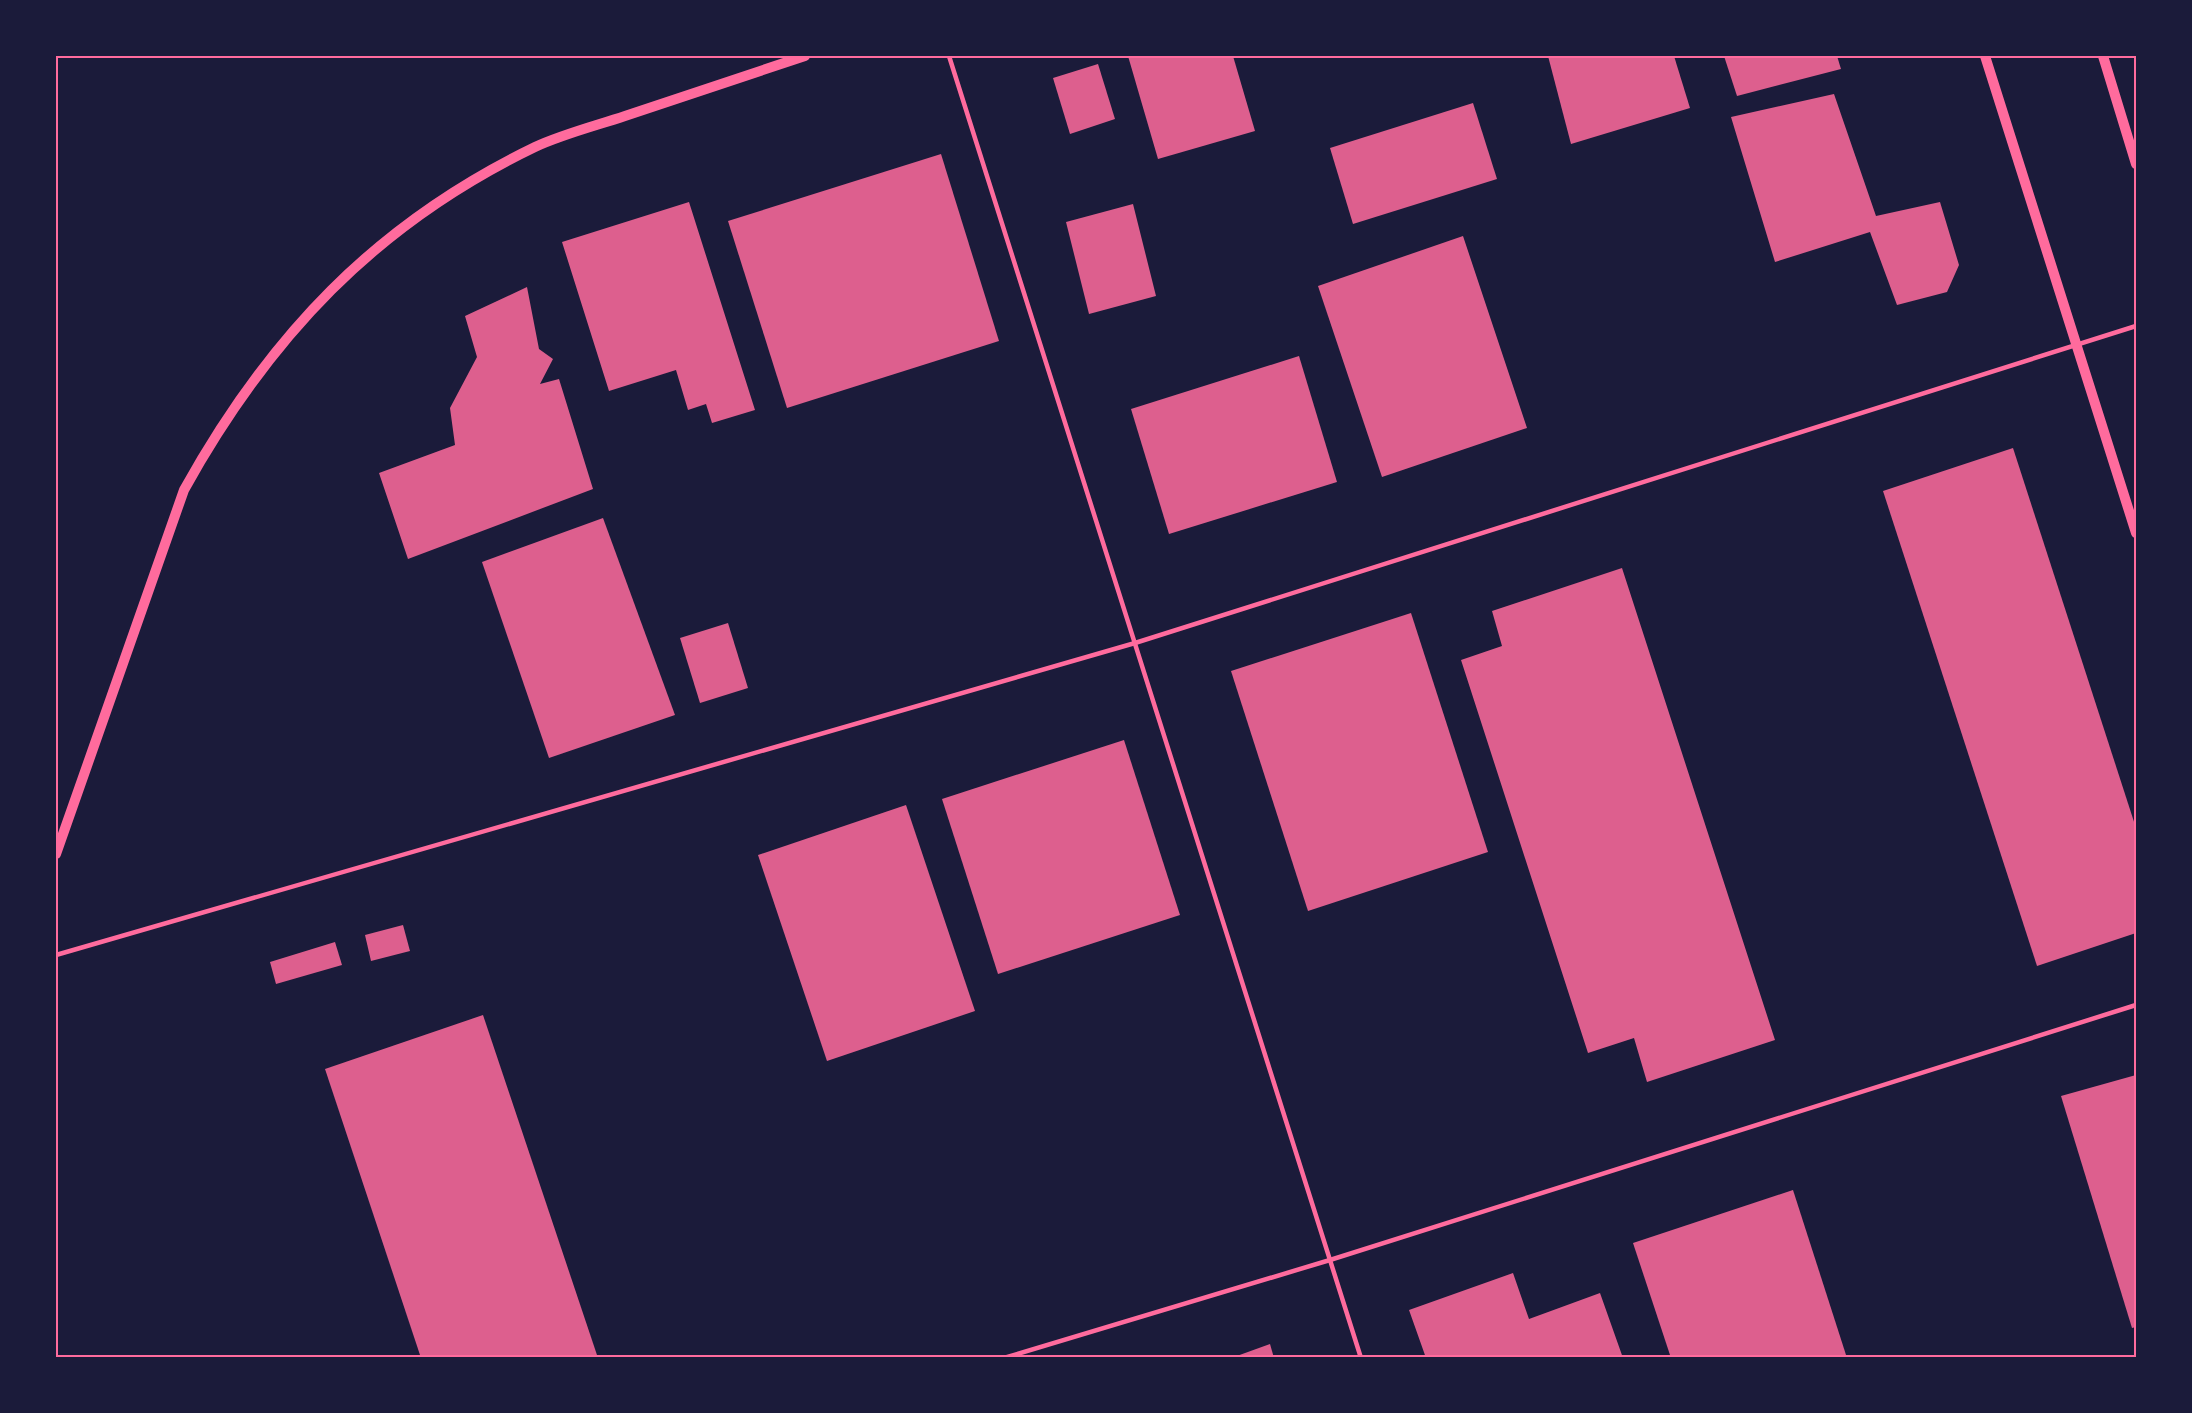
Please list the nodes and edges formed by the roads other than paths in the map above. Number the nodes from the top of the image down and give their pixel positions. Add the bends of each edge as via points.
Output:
1 (805, 56) edge
2 (949, 56) edge
3 (1985, 56) edge
4 (2103, 56) edge
5 (2136, 164) edge
6 (2136, 326) edge
7 (2077, 345) junction
8 (2136, 533) edge
9 (1135, 643) junction
10 (56, 854) edge
11 (56, 955) edge
12 (2136, 1005) edge
13 (1330, 1260) junction
14 (1004, 1358) edge
15 (1361, 1358) edge

1 - 10 street via 537,146 429,209 332,288 289,334 232,409 184,490
2 - 9 lane
3 - 7 street
4 - 5 street
6 - 7 lane
7 - 8 street
7 - 9 lane
9 - 11 lane
9 - 13 lane
12 - 13 lane
13 - 14 lane
13 - 15 lane

